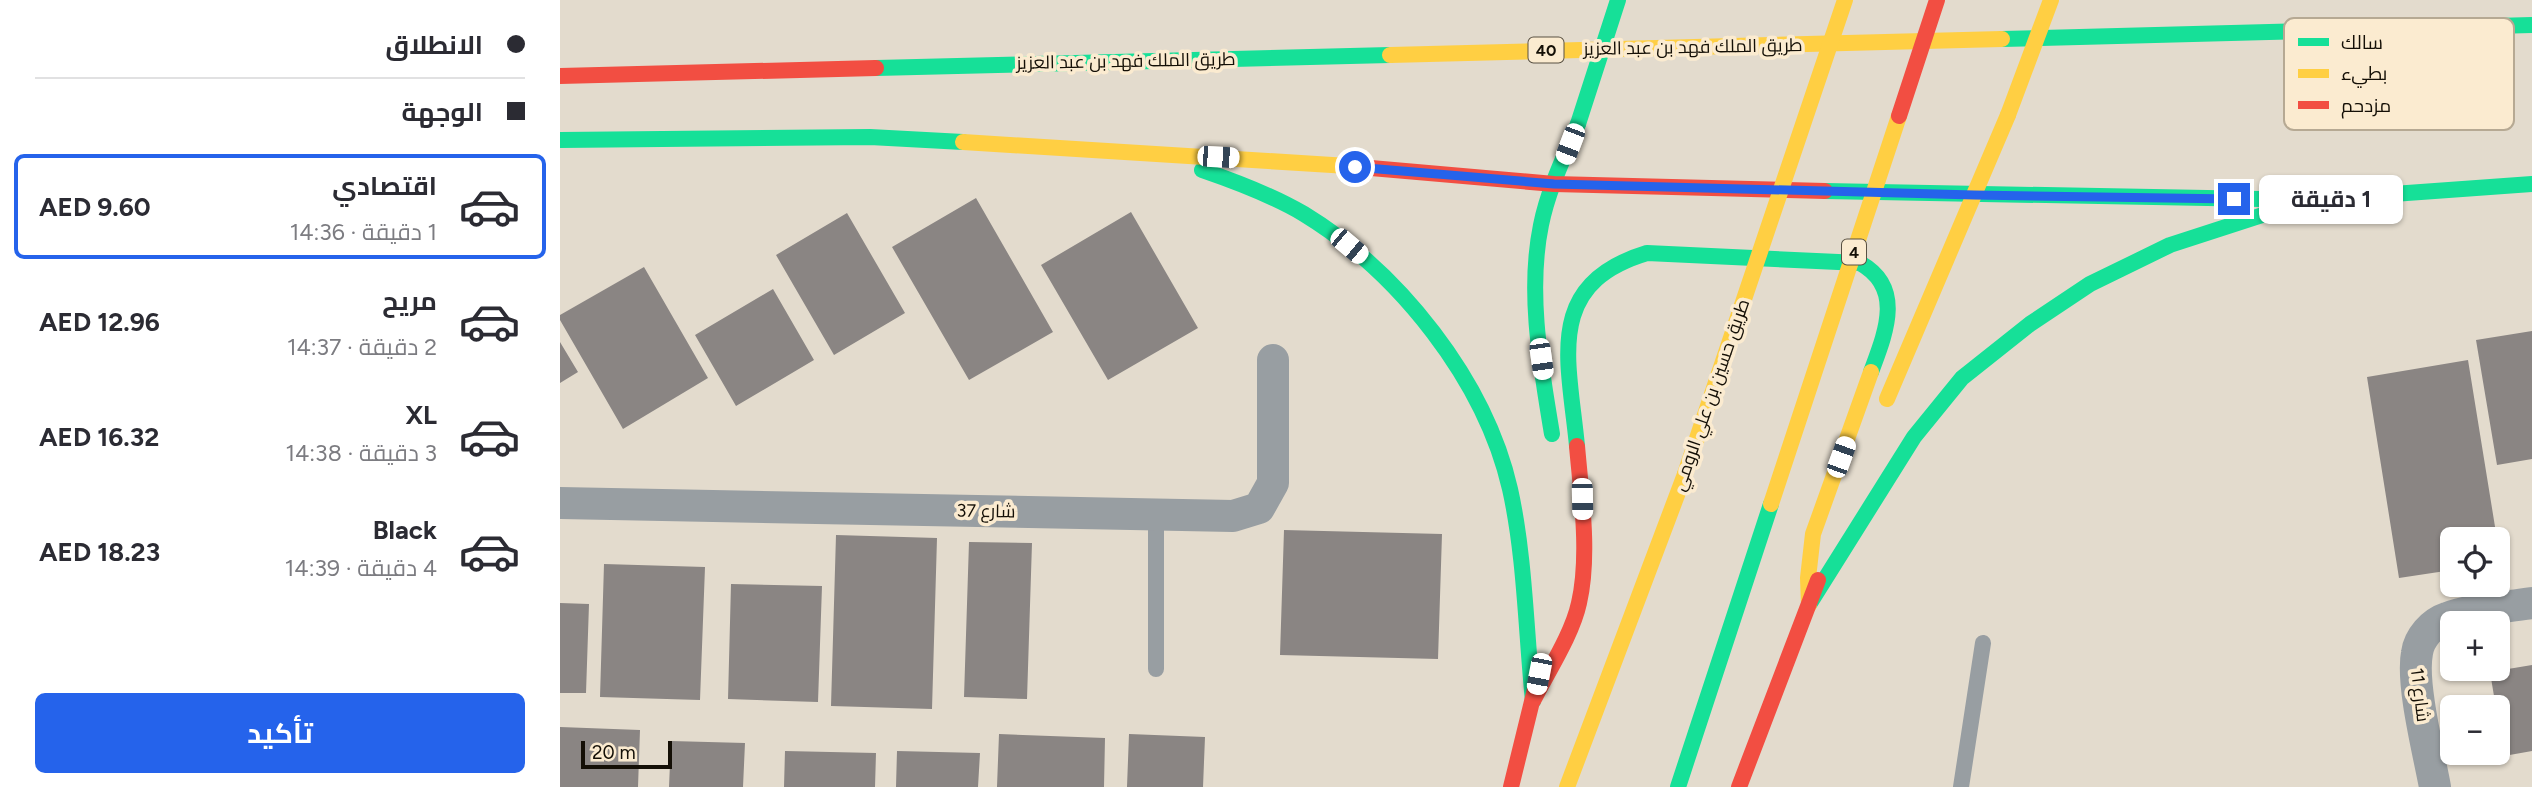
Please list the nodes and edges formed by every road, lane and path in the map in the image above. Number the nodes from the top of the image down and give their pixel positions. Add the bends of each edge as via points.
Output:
1 (1618, 0) edge
2 (1845, 0) edge
3 (1937, 0) edge
4 (2051, 0) edge
5 (2514, 25) edge
6 (2532, 25) edge
7 (2284, 31) edge
8 (560, 75) edge
9 (560, 141) edge
10 (1079, 150) junction
11 (1554, 184) junction
12 (2532, 184) edge
13 (1974, 195) junction
14 (2310, 200) junction
15 (1273, 360) dead end
16 (1882, 412) dead end
17 (1555, 453) dead end
18 (560, 503) edge
19 (1156, 515) junction
20 (1837, 528) dead end
21 (2532, 603) edge
22 (1809, 605) junction
23 (1983, 643) dead end
24 (1544, 647) dead end
25 (1156, 669) dead end
26 (1533, 701) junction
27 (1511, 787) edge
28 (1567, 787) edge
29 (1678, 787) edge
30 (1739, 787) edge
31 (1961, 787) edge
32 (2435, 787) edge

1 - 11 highway, bridge
2 - 28 highway, طريق حسين بن علي الرومي, bridge via 1685,474
3 - 29 highway, 4, bridge
4 - 13 highway, bridge
5 - 6 highway, طريق الملك فهد بن عبد العزيز / 40
7 - 8 highway, طريق الملك فهد بن عبد العزيز / 40
9 - 10 highway via 870,137
10 - 11 highway via 1273,160
10 - 26 highway via 1195,168 1274,196 1349,246 1415,309 1471,393 1507,479
11 - 13 highway
11 - 17 highway via 1539,235 1537,268 1541,359
12 - 14 highway
13 - 14 highway
13 - 16 highway
14 - 22 highway via 2170,245 2090,284 1962,378 1914,437
15 - 19 street, شارع 37 via 1273,483 1259,508 1233,516
18 - 19 street, شارع 37
19 - 25 lane
20 - 22 highway
21 - 32 street, شارع 11 via 2447,617 2423,638 2416,655 2417,684
22 - 26 highway via 1813,534 1884,336 1887,304 1882,278 1860,263 1647,253 1626,259 1607,268 1589,285 1570,322 1567,339 1582,499 1583,573 1573,621
22 - 30 highway
23 - 31 lane
24 - 26 highway
26 - 27 highway

